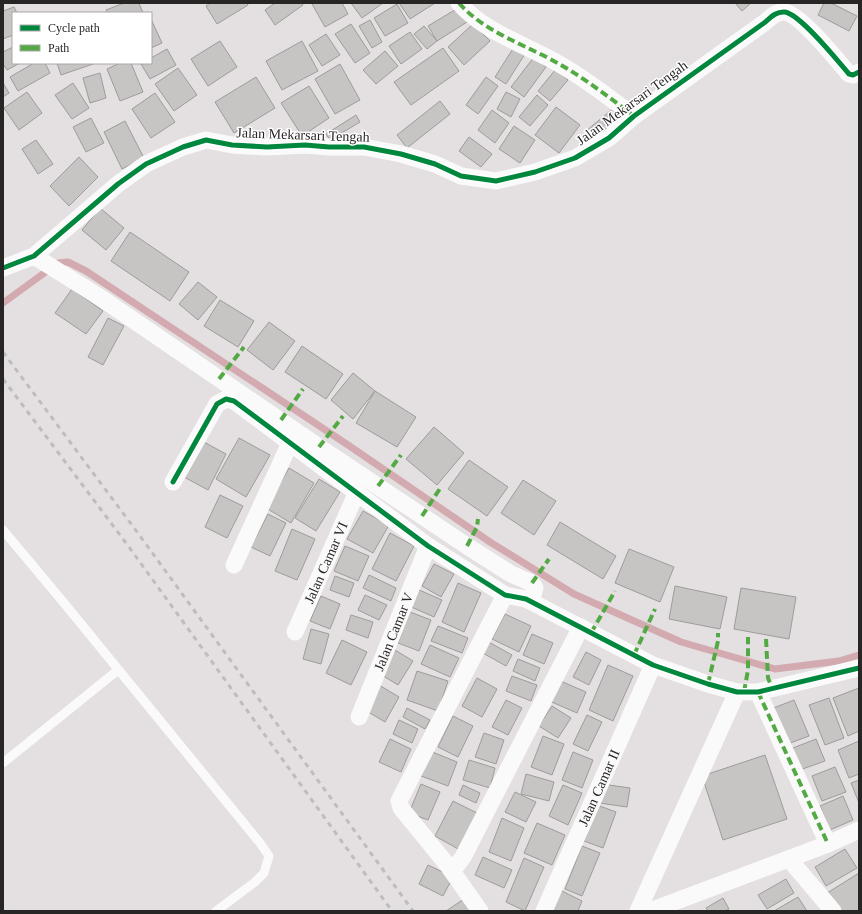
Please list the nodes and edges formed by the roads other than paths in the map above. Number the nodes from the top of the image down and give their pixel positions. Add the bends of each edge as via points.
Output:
1 (459, 3) edge
2 (854, 73) edge
3 (634, 116) junction
4 (38, 259) junction
5 (3, 268) edge
6 (290, 443) junction
7 (173, 482) dead end
8 (356, 494) junction
9 (3, 530) edge
10 (428, 546) junction
11 (234, 565) dead end
12 (505, 595) junction
13 (526, 599) junction
14 (581, 627) junction
15 (295, 632) dead end
16 (653, 665) junction
17 (859, 668) edge
18 (118, 670) junction
19 (737, 692) junction
20 (758, 692) junction
21 (359, 717) dead end
22 (3, 763) edge
23 (859, 830) edge
24 (828, 844) junction
25 (788, 859) junction
26 (449, 867) junction
27 (216, 911) edge
28 (480, 911) edge
29 (544, 911) edge
30 (638, 911) edge
31 (650, 911) edge
32 (834, 911) edge

1 - 3 street via 481,23 561,65
2 - 3 street, Jalan Mekarsari Tengah via 799,20 785,12 775,14
3 - 4 street, Jalan Mekarsari Tengah via 609,138 575,158 496,182 461,176 435,164 364,147 267,147 232,145 206,140 183,147 146,164 118,184
4 - 5 street, Jalan Mekarsari Tengah
4 - 13 street via 101,298 467,546 511,574 532,583 536,588 533,595
6 - 7 street via 234,401 226,399 217,404
6 - 8 street
6 - 11 street
8 - 10 street
8 - 15 street, Jalan Camar VI
9 - 18 lane
10 - 12 street
10 - 21 street, Jalan Camar V
12 - 13 street
12 - 26 street via 399,801 401,808
13 - 14 street
14 - 16 street
14 - 26 street via 463,857 456,866
16 - 19 street
16 - 29 street, Jalan Camar II
17 - 20 street
18 - 22 lane
18 - 27 lane via 269,856 264,873
19 - 20 street
19 - 30 street
20 - 24 street
23 - 24 street
24 - 25 street
25 - 31 street
25 - 32 street
26 - 28 street

